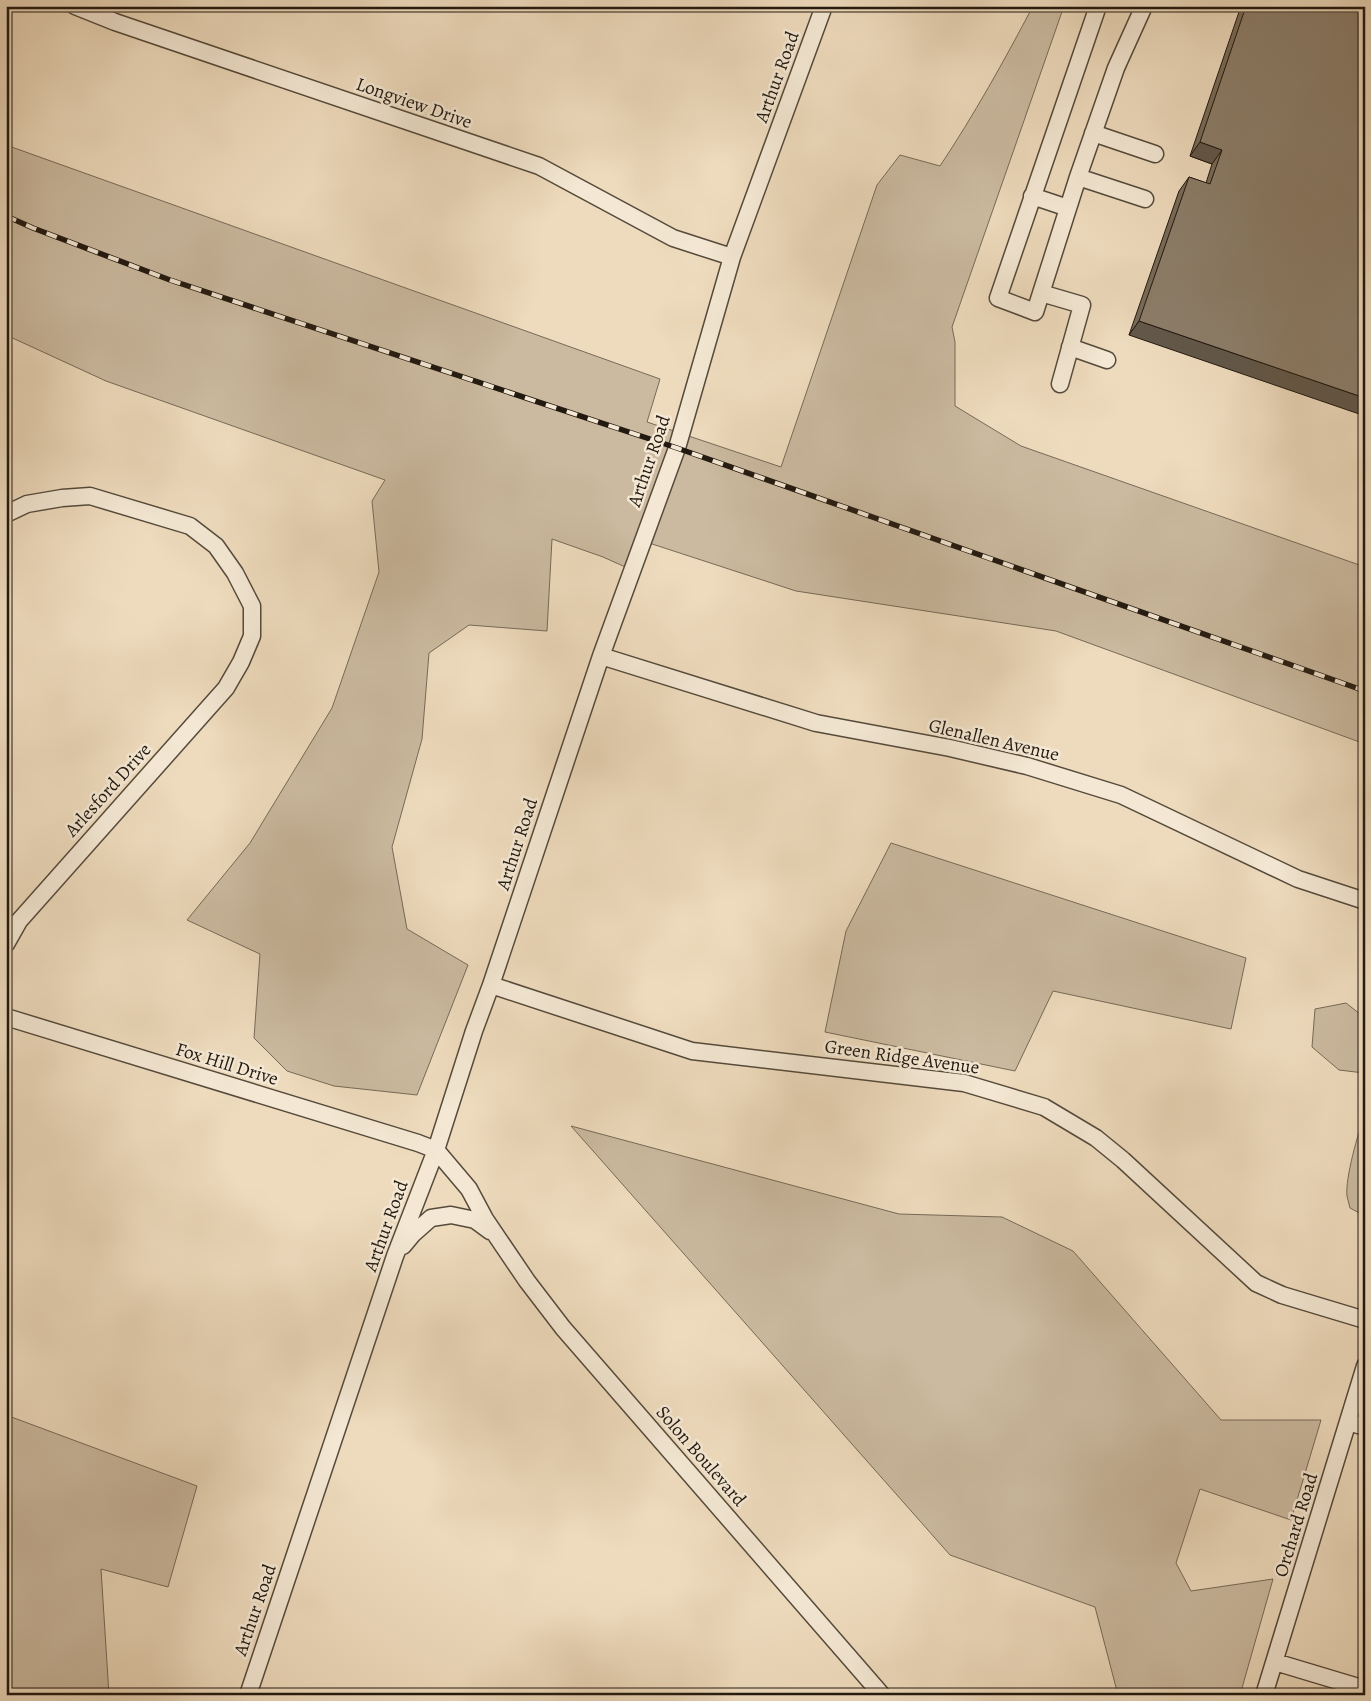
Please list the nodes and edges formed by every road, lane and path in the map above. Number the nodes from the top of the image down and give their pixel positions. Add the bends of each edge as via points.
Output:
1 (74, 6) edge
2 (824, 6) edge
3 (1098, 6) edge
4 (1144, 6) edge
5 (1093, 133) junction
6 (1155, 154) dead end
7 (1078, 177) junction
8 (1032, 196) junction
9 (1145, 199) dead end
10 (1068, 208) junction
11 (732, 257) junction
12 (1041, 293) junction
13 (1070, 347) junction
14 (1107, 360) dead end
15 (1060, 384) dead end
16 (6, 514) edge
17 (601, 656) junction
18 (1365, 901) edge
19 (6, 944) edge
20 (491, 985) junction
21 (6, 1017) edge
22 (436, 1150) junction
23 (498, 1237) junction
24 (395, 1256) junction
25 (1365, 1320) edge
26 (1365, 1366) edge
27 (1348, 1422) junction
28 (1365, 1427) edge
29 (1275, 1662) junction
30 (1365, 1689) edge
31 (248, 1695) edge
32 (882, 1695) edge
33 (1264, 1695) edge

1 - 11 street, Longview Drive via 539,166 673,238
2 - 11 street, Arthur Road
3 - 8 street
4 - 5 street via 1116,68
5 - 6 street
5 - 7 street
7 - 9 street
7 - 10 street
8 - 10 street
8 - 12 street via 998,298 1035,312
10 - 12 street
11 - 17 street, Arthur Road via 677,448
12 - 13 street via 1082,305
13 - 14 street
13 - 15 street
16 - 19 street, Arlesford Drive via 27,504 90,496 190,526 216,546 252,606 252,636 226,688 18,921
17 - 18 street, Glenallen Avenue via 816,724 950,748 1122,795 1298,879
17 - 20 street, Arthur Road
20 - 22 street, Arthur Road
20 - 25 street, Green Ridge Avenue via 692,1051 964,1083 1044,1107 1096,1138 1256,1283 1282,1295
21 - 22 street, Fox Hill Drive
22 - 23 street, Solon Boulevard via 469,1189
22 - 24 street, Arthur Road
23 - 24 street, Solon Boulevard via 474,1220 452,1215 431,1218
23 - 32 street, Solon Boulevard via 563,1328
24 - 31 street, Arthur Road
26 - 27 street, Orchard Road
27 - 28 street
27 - 29 street, Orchard Road
29 - 30 street
29 - 33 street, Orchard Road

